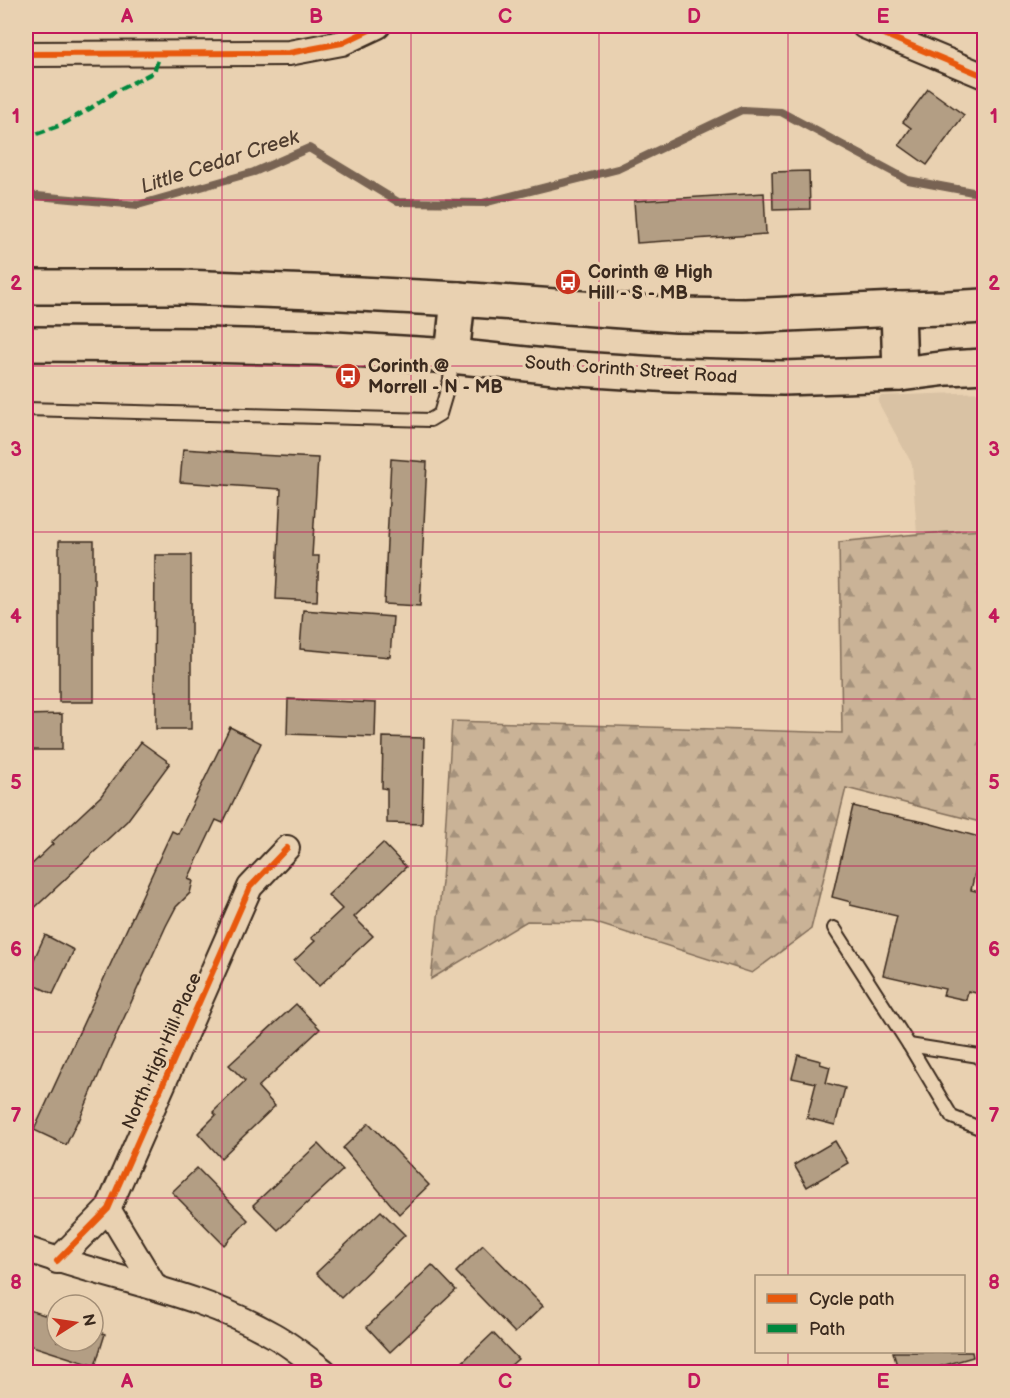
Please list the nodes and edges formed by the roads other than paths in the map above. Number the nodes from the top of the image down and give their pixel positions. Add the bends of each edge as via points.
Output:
1 (378, 26) edge
2 (864, 26) edge
3 (896, 32) edge
4 (26, 54) edge
5 (984, 76) edge
6 (26, 287) edge
7 (458, 299) junction
8 (984, 306) edge
9 (898, 309) junction
10 (26, 344) edge
11 (452, 356) junction
12 (984, 366) edge
13 (900, 374) junction
14 (26, 409) edge
15 (287, 848) dead end
16 (834, 928) dead end
17 (909, 1045) junction
18 (984, 1065) edge
19 (984, 1134) edge
20 (108, 1209) junction
21 (26, 1249) edge
22 (57, 1261) junction
23 (155, 1287) junction
24 (325, 1372) edge

1 - 4 street via 342,43 289,53
2 - 3 street
3 - 5 street
6 - 7 main road via 181,287
7 - 9 main road via 677,315
7 - 11 main road
8 - 9 main road
9 - 13 main road
10 - 11 main road, South Corinth Street Road via 318,348
11 - 13 main road, South Corinth Street Road via 672,375 783,378
11 - 14 lane via 440,414 430,420
12 - 13 main road, South Corinth Street Road
15 - 20 street, North High Hill Place via 250,887
16 - 17 lane
17 - 18 lane via 979,1056
17 - 19 lane via 951,1117 982,1129
20 - 22 street, North High Hill Place
20 - 23 street
21 - 22 street
22 - 23 street
23 - 24 street via 229,1313 273,1335

